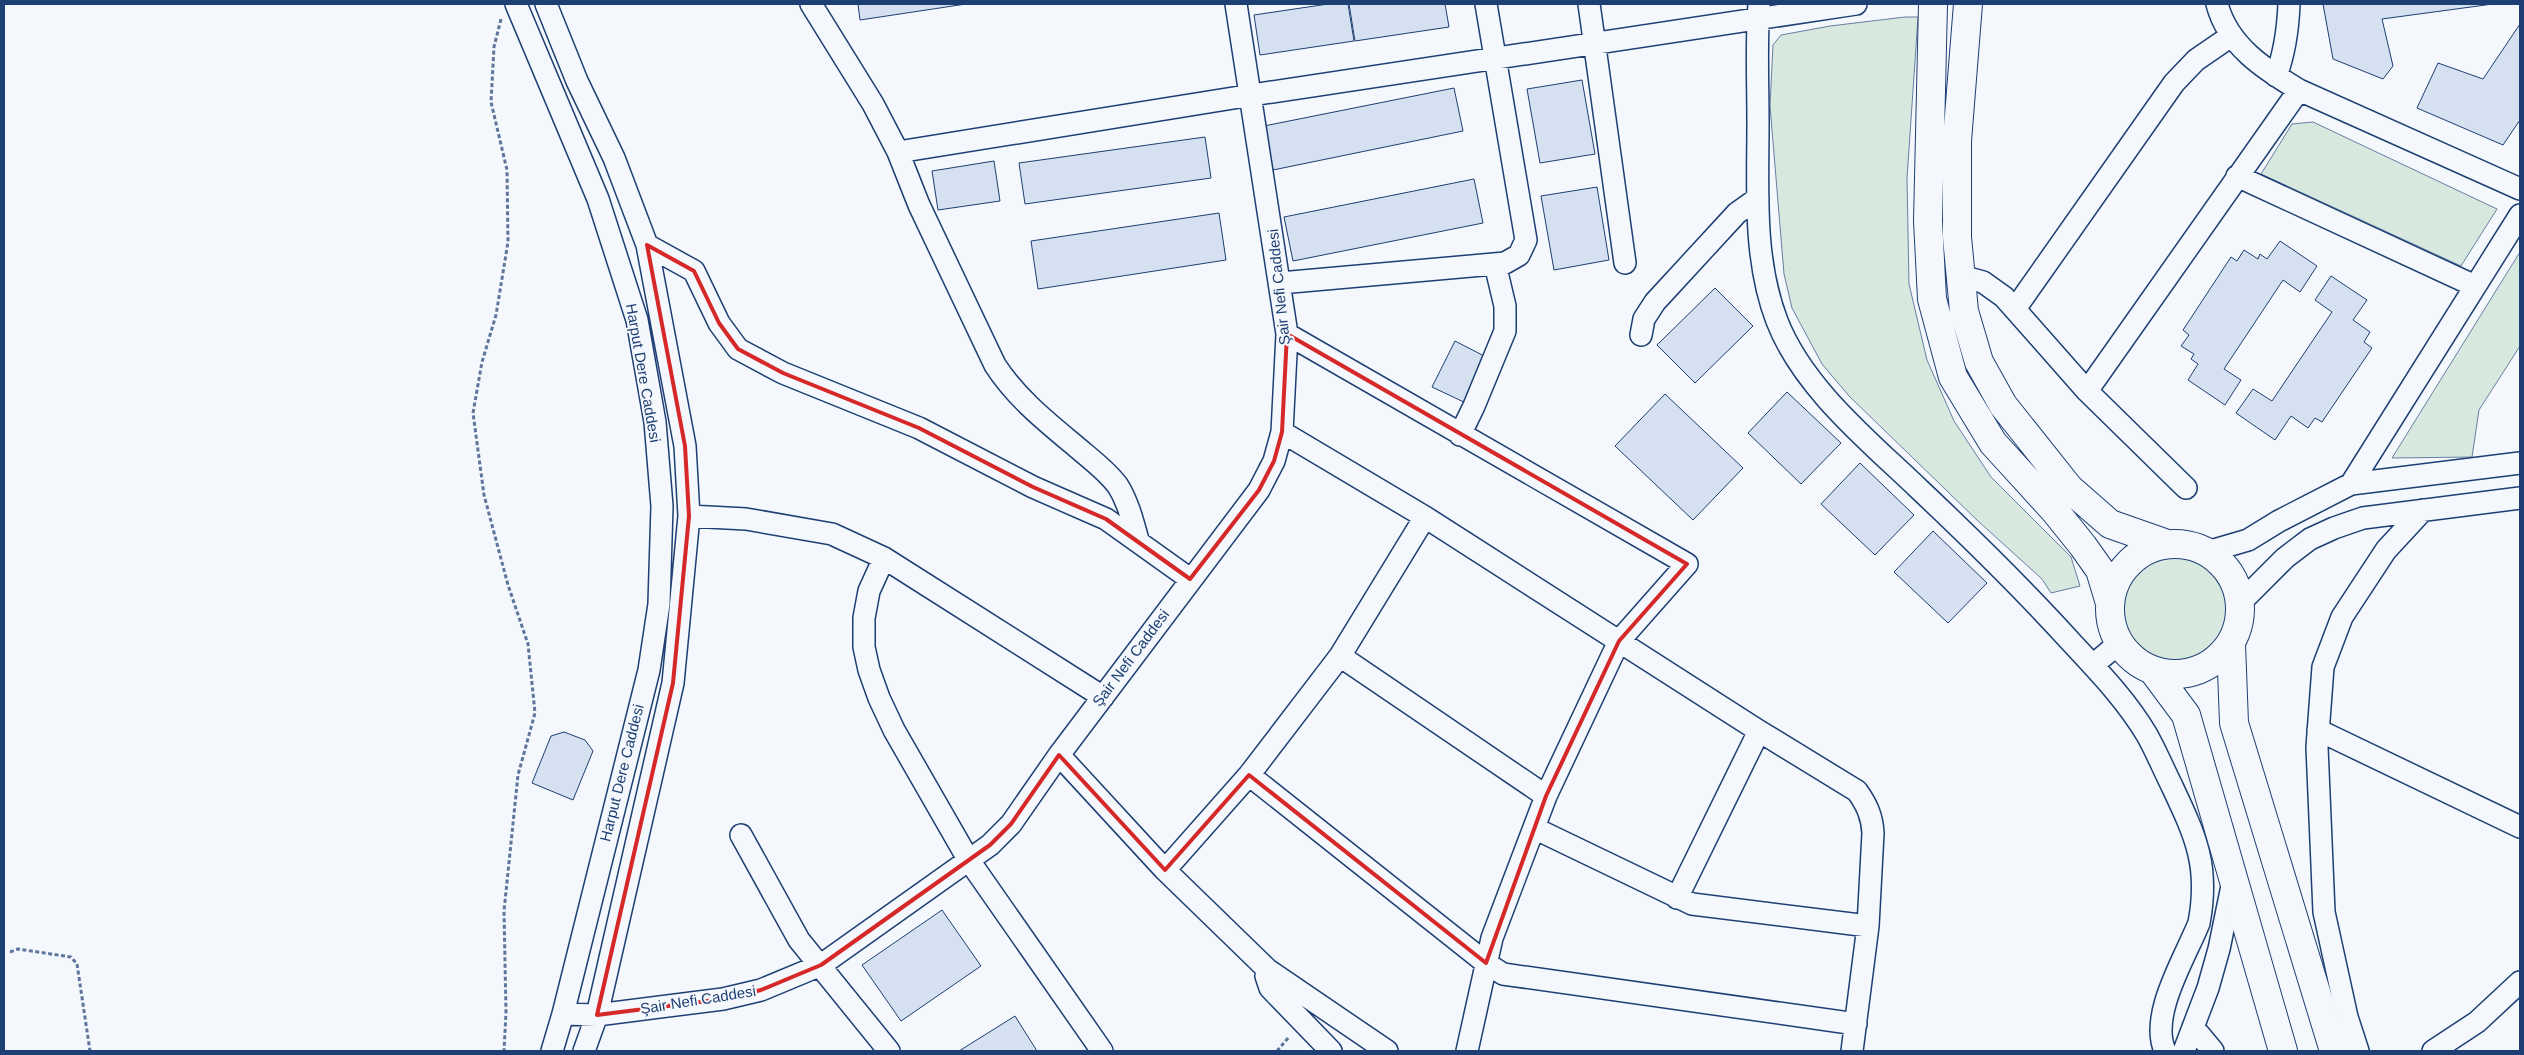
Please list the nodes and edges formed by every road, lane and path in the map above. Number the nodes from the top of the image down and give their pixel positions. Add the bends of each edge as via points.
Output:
1 (546, 4) edge
2 (812, 4) edge
3 (1236, 4) edge
4 (1486, 4) edge
5 (1589, 4) edge
6 (1856, 4) edge
7 (1934, 4) edge
8 (1968, 4) edge
9 (2217, 4) edge
10 (2289, 4) edge
11 (509, 8) edge
12 (1759, 10) edge
13 (2231, 36) junction
14 (1593, 43) junction
15 (1496, 58) junction
16 (2276, 76) junction
17 (2299, 90) junction
18 (1252, 95) junction
19 (898, 152) junction
20 (2237, 176) junction
21 (2520, 189) edge
22 (1758, 198) junction
23 (2520, 215) edge
24 (647, 245) junction
25 (1625, 263) dead end
26 (1494, 264) junction
27 (1961, 276) junction
28 (1280, 283) junction
29 (2475, 286) junction
30 (2015, 309) junction
31 (1287, 334) junction
32 (1641, 335) dead end
33 (2087, 391) junction
34 (1282, 432) junction
35 (1460, 435) junction
36 (2520, 464) edge
37 (2351, 484) junction
38 (2186, 488) dead end
39 (2520, 498) edge
40 (2423, 510) junction
41 (689, 516) junction
42 (1425, 517) junction
43 (1138, 540) junction
44 (2167, 544) junction
45 (2207, 552) junction
46 (884, 558) junction
47 (1190, 579) junction
48 (2109, 600) junction
49 (2240, 603) junction
50 (1618, 641) junction
51 (2118, 644) junction
52 (2231, 644) junction
53 (1340, 656) junction
54 (2093, 665) junction
55 (2154, 672) junction
56 (1103, 697) junction
57 (2318, 730) junction
58 (1758, 731) junction
59 (1059, 755) junction
60 (1249, 775) junction
61 (1546, 796) junction
62 (1534, 828) junction
63 (2520, 828) edge
64 (742, 835) dead end
65 (2212, 848) junction
66 (968, 859) junction
67 (1165, 870) junction
68 (2234, 877) junction
69 (1677, 898) junction
70 (1868, 926) junction
71 (10, 952) dead end
72 (1486, 963) junction
73 (821, 965) junction
74 (1268, 970) junction
75 (2520, 982) edge
76 (563, 1014) junction
77 (597, 1016) junction
78 (1856, 1024) junction
79 (2193, 1026) junction
80 (90, 1051) edge
81 (504, 1051) edge
82 (552, 1051) edge
83 (584, 1051) edge
84 (889, 1051) edge
85 (1102, 1051) edge
86 (1331, 1051) edge
87 (1387, 1051) edge
88 (1467, 1051) edge
89 (1852, 1051) edge
90 (2165, 1051) edge
91 (2184, 1051) edge
92 (2212, 1051) edge
93 (2283, 1051) edge
94 (2334, 1051) edge
95 (2358, 1051) edge
96 (2432, 1051) edge

1 - 24 street, Harput Dere Caddesi via 577,81 614,158
2 - 19 street via 873,104
3 - 18 street, Şair Nefi Caddesi
4 - 15 street
5 - 14 street
6 - 12 street
7 - 48 main road via 1928,230 1932,299 1953,378 1993,443 2055,511 2100,570
8 - 27 main road via 1957,141 1957,237
9 - 13 street
10 - 16 street via 2284,57
11 - 76 street, Harput Dere Caddesi via 598,199 636,320 655,422 662,506 659,604 649,670
11 - 81 path via 494,47 491,102 507,170 508,242 496,314 482,362 473,414 484,495 528,644 535,713 518,775 504,911
12 - 14 street
12 - 22 street
13 - 16 street via 2248,56
13 - 30 street via 2196,60 2174,83
14 - 15 street
14 - 25 street
15 - 18 street
15 - 26 street via 1526,240 1524,248 1512,260
16 - 17 street
17 - 20 street
17 - 21 street
18 - 19 street
18 - 28 street, Şair Nefi Caddesi
19 - 43 street via 919,205 995,365 1009,387 1029,407 1117,485 1126,500
20 - 29 street
20 - 33 street
22 - 32 street via 1737,213 1655,302 1644,319
22 - 54 street via 1760,250 1766,287 1777,322 1794,355 1814,383 1866,438 2014,578
23 - 29 street
24 - 41 street, Harput Dere Caddesi via 685,446
24 - 43 street via 694,271 719,323 738,350 783,373 919,428 1033,487 1106,519
26 - 28 street
26 - 35 street via 1505,306 1504,331
27 - 30 street via 1994,289
27 - 44 main road via 1964,311 1979,362 2002,405 2069,488 2110,524
28 - 31 street, Şair Nefi Caddesi
29 - 37 street
30 - 33 street
31 - 34 street, Şair Nefi Caddesi
31 - 35 street
33 - 38 street
34 - 42 street
34 - 47 street, Şair Nefi Caddesi via 1267,477
35 - 50 street via 1687,564
36 - 37 street
37 - 45 street via 2248,540
39 - 40 street
40 - 49 street via 2363,518 2310,539 2285,558
40 - 57 street via 2386,550 2342,617 2323,667
41 - 46 street via 746,519 832,534
41 - 77 street, Harput Dere Caddesi via 673,683
42 - 50 street
42 - 53 street
43 - 47 street
44 - 45 main road via 2188,544
44 - 48 main road via 2146,549 2129,561 2116,579
45 - 49 main road via 2223,565 2235,582
46 - 56 street
46 - 66 street via 869,591 864,618 864,647 869,670 894,730
47 - 56 street, Şair Nefi Caddesi
48 - 51 main road via 2110,623
49 - 52 main road via 2239,623
50 - 58 street
50 - 61 street
51 - 54 street
51 - 55 main road via 2134,661
52 - 55 main road via 2218,659 2199,670 2176,675
52 - 94 main road via 2234,723
53 - 60 street
53 - 61 street
54 - 65 street via 2148,737 2188,819
55 - 65 main road via 2186,715
56 - 59 street, Şair Nefi Caddesi
57 - 63 street
57 - 95 street via 2324,912 2347,1017
58 - 69 street
58 - 70 street via 1841,780 1857,791 1866,803 1873,833
59 - 66 street, Şair Nefi Caddesi via 1011,824 990,845
59 - 67 street
60 - 67 street
60 - 72 street
61 - 62 street
62 - 69 street
62 - 72 street via 1492,938
64 - 73 street via 796,934
65 - 68 main road
65 - 90 street via 2200,923 2161,1014
66 - 73 street, Şair Nefi Caddesi
66 - 85 street
67 - 74 street
68 - 79 street via 2220,949
68 - 93 main road
69 - 70 street via 1704,907
70 - 78 street
71 - 80 path via 18,949 71,957 77,964
72 - 78 street via 1512,977
72 - 88 street
73 - 77 street, Şair Nefi Caddesi via 742,995
73 - 84 street
74 - 86 street via 1266,976 1270,988
74 - 87 street
75 - 96 street via 2477,1022
76 - 77 street, Şair Nefi Caddesi
76 - 82 street, Harput Dere Caddesi
77 - 83 street, Harput Dere Caddesi
78 - 89 street
79 - 91 street
79 - 92 street

